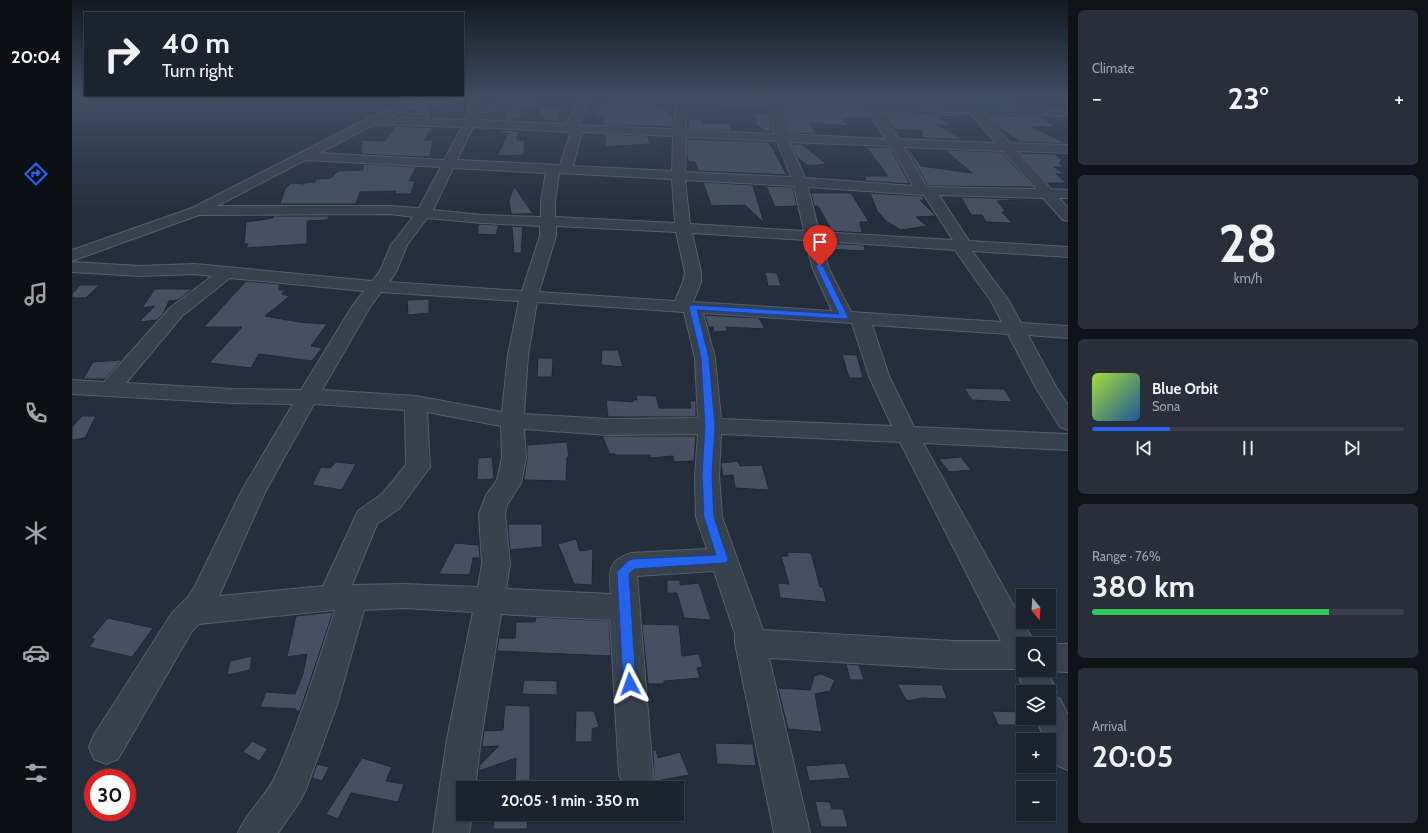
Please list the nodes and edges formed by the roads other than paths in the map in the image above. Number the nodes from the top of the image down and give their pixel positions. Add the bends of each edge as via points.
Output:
1 (342, 136) edge
2 (462, 136) edge
3 (573, 136) edge
4 (680, 136) edge
5 (753, 136) edge
6 (890, 136) edge
7 (996, 136) edge
8 (781, 137) junction
9 (895, 143) junction
10 (1006, 147) junction
11 (1068, 149) edge
12 (302, 156) junction
13 (449, 164) junction
14 (559, 169) junction
15 (678, 176) junction
16 (800, 182) junction
17 (925, 190) junction
18 (1048, 194) junction
19 (1068, 194) edge
20 (197, 211) junction
21 (421, 213) junction
22 (1068, 217) edge
23 (548, 221) junction
24 (683, 228) junction
25 (812, 235) junction
26 (961, 244) junction
27 (1068, 252) edge
28 (72, 256) edge
29 (72, 267) edge
30 (227, 272) junction
31 (376, 286) junction
32 (529, 296) junction
33 (687, 307) junction
34 (852, 317) junction
35 (1016, 328) junction
36 (1068, 332) edge
37 (72, 387) edge
38 (109, 390) junction
39 (310, 396) junction
40 (416, 403) junction
41 (512, 421) junction
42 (1068, 422) edge
43 (710, 426) junction
44 (906, 433) junction
45 (1068, 442) edge
46 (723, 559) junction
47 (342, 598) junction
48 (489, 600) junction
49 (624, 608) junction
50 (192, 612) junction
51 (1016, 639) edge
52 (750, 643) junction
53 (1016, 655) edge
54 (1056, 657) edge
55 (1068, 658) edge
56 (1056, 725) edge
57 (106, 747) dead end
58 (1068, 753) edge
59 (636, 774) dead end
60 (256, 833) edge
61 (451, 833) edge
62 (792, 833) edge

1 - 12 street
2 - 13 street
3 - 14 street via 571,146
4 - 15 street
5 - 8 street
6 - 9 street
7 - 10 street
8 - 9 street
8 - 16 street
9 - 10 street
9 - 17 street
10 - 11 street
10 - 18 street
12 - 13 street
12 - 20 street
13 - 14 street
13 - 21 street via 428,205
14 - 15 street
14 - 23 street via 548,201
15 - 16 street
15 - 24 street
16 - 17 street
16 - 25 street
17 - 18 street
17 - 26 street
18 - 19 street
18 - 22 street
20 - 21 street via 383,210
20 - 28 street via 104,242
21 - 23 street
21 - 31 street via 399,245 388,272
23 - 24 street
23 - 32 street via 547,243
24 - 25 street
24 - 33 street via 693,272
25 - 26 street
25 - 34 street via 821,269
26 - 27 street
26 - 35 street
29 - 30 street
30 - 31 street
30 - 38 street via 176,312
31 - 32 street
31 - 39 street via 362,305
32 - 33 street
32 - 41 street via 518,355
33 - 34 street
33 - 43 street via 705,358
34 - 35 street
34 - 44 street
35 - 36 street
35 - 42 street via 1046,388
37 - 38 street
38 - 39 street via 233,396
39 - 40 street
39 - 50 street via 253,492 205,596
40 - 41 street
40 - 47 street via 418,467 391,501 367,518
41 - 43 street via 608,427
41 - 48 street via 512,473 509,483 495,502 492,514 496,564
43 - 44 street
43 - 46 street via 707,475 709,517
44 - 45 street
44 - 51 street
46 - 49 street via 632,564 623,572
46 - 52 street via 750,634
47 - 48 street via 404,596
47 - 50 street
47 - 60 street via 321,705 288,789
48 - 49 street
48 - 61 street via 464,739
49 - 59 street
50 - 57 street via 182,622
52 - 53 street via 953,655
52 - 62 street
54 - 55 street
56 - 58 street

